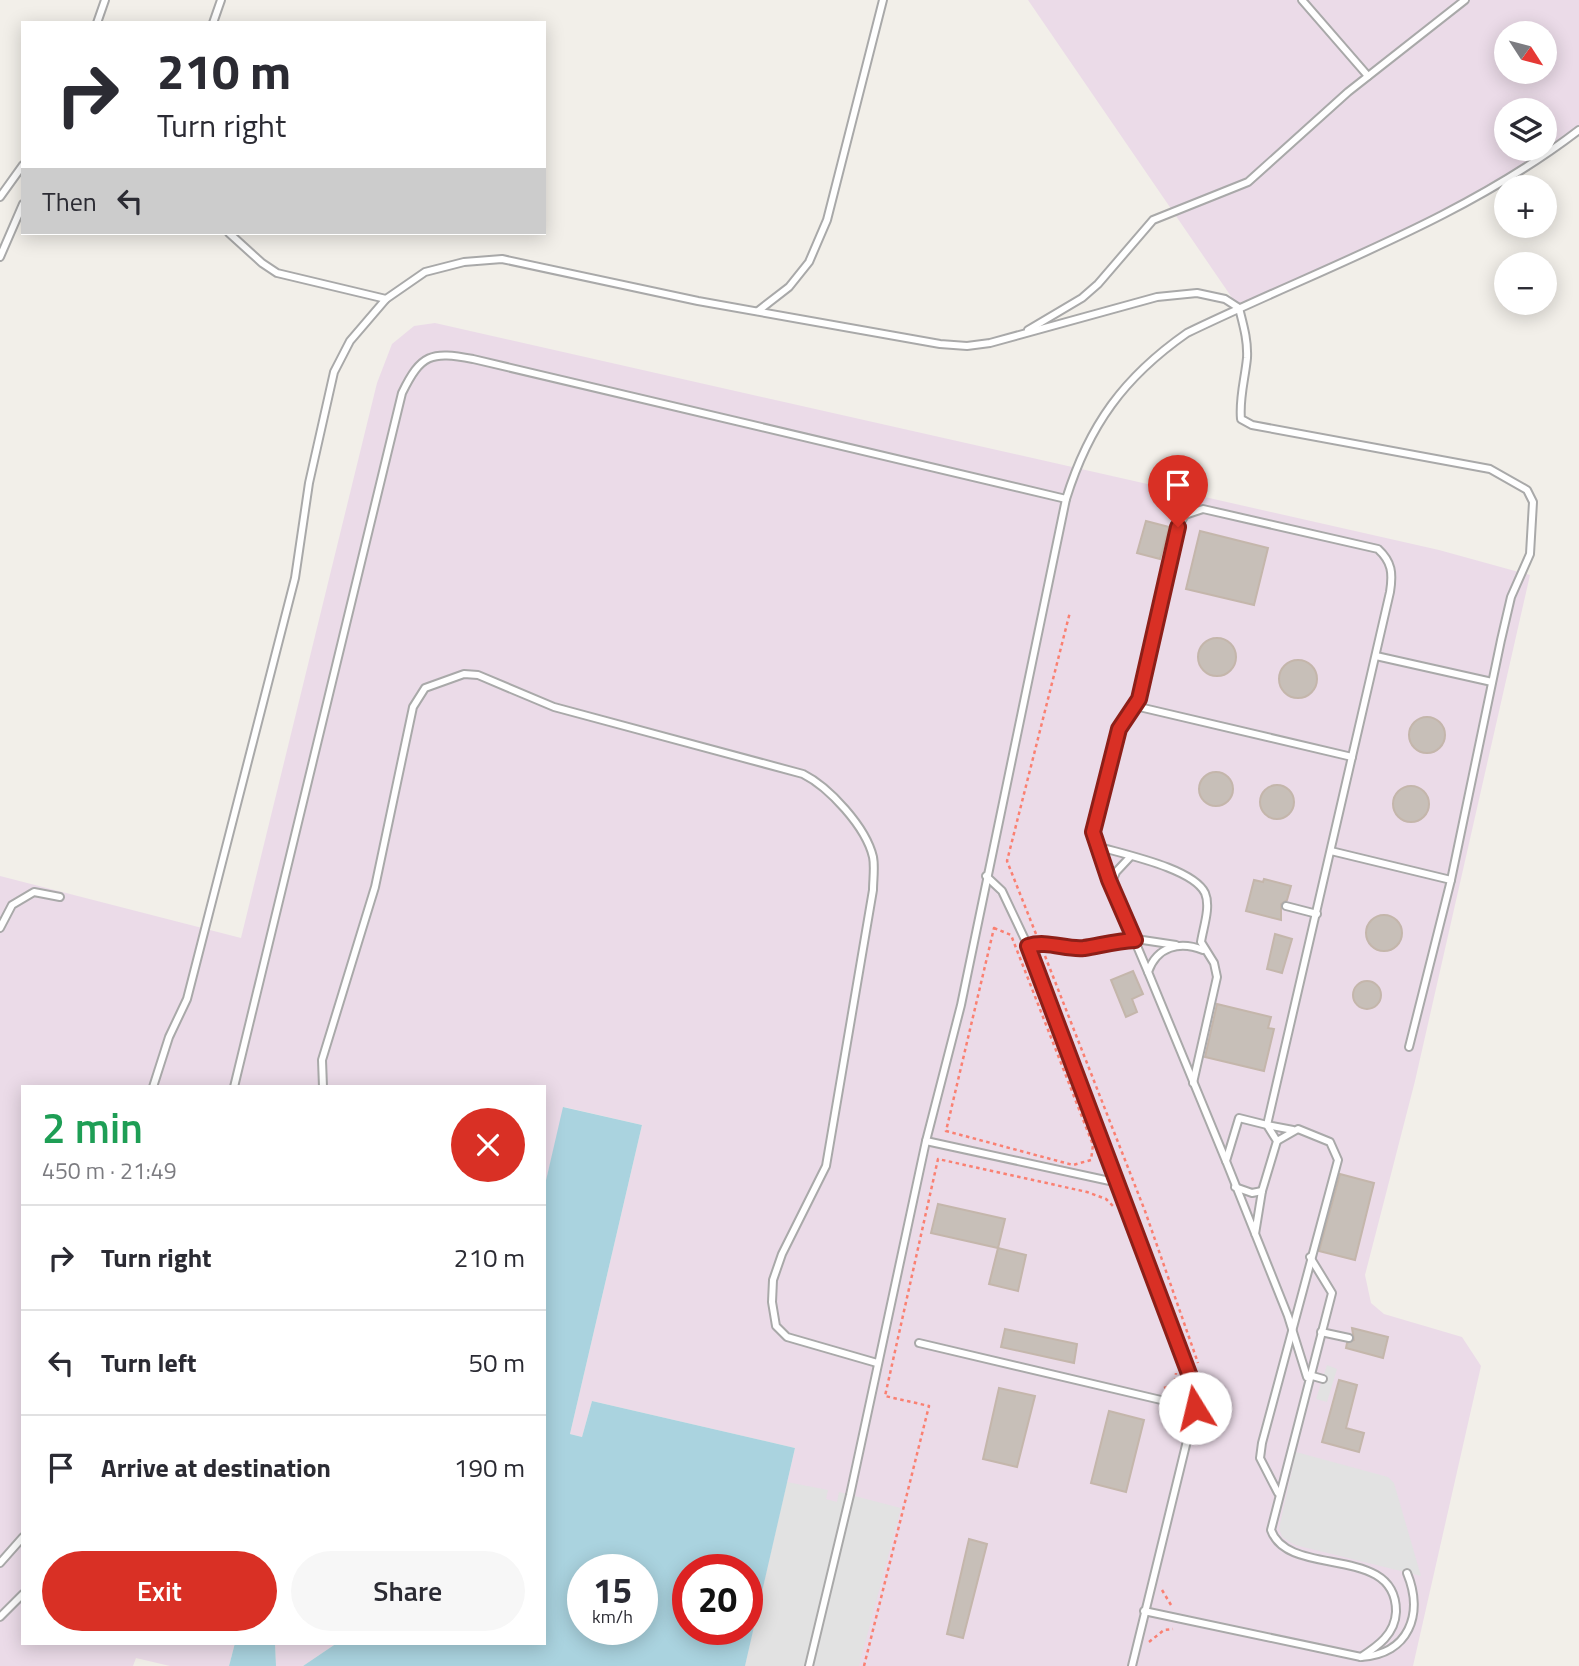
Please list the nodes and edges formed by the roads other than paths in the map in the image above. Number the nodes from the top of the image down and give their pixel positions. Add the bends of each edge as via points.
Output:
1 (105, 0) edge
2 (221, 0) edge
3 (883, 0) edge
4 (1302, 0) edge
5 (1465, 0) edge
6 (98, 21) edge
7 (214, 21) edge
8 (1368, 76) junction
9 (1579, 130) edge
10 (21, 168) edge
11 (0, 197) edge
12 (21, 209) edge
13 (231, 235) edge
14 (0, 257) edge
15 (386, 299) junction
16 (1238, 308) junction
17 (758, 312) junction
18 (1022, 334) junction
19 (1066, 499) junction
20 (1376, 656) junction
21 (1492, 682) junction
22 (1135, 706) junction
23 (1352, 757) junction
24 (1096, 845) junction
25 (1331, 851) junction
26 (1130, 857) junction
27 (986, 876) junction
28 (1451, 880) junction
29 (1111, 884) junction
30 (60, 897) dead end
31 (1286, 905) dead end
32 (1317, 914) junction
33 (0, 928) edge
34 (1135, 940) junction
35 (1178, 945) junction
36 (1028, 946) junction
37 (1203, 950) junction
38 (1148, 972) junction
39 (1409, 1047) dead end
40 (1193, 1083) junction
41 (154, 1085) edge
42 (234, 1085) edge
43 (323, 1085) edge
44 (1267, 1125) junction
45 (1293, 1130) junction
46 (926, 1141) junction
47 (1277, 1141) junction
48 (1226, 1161) junction
49 (1119, 1183) junction
50 (1235, 1187) junction
51 (1262, 1191) junction
52 (1255, 1234) junction
53 (1310, 1257) junction
54 (1292, 1327) junction
55 (1321, 1332) junction
56 (1349, 1338) dead end
57 (919, 1343) dead end
58 (877, 1363) junction
59 (1309, 1379) junction
60 (1323, 1379) dead end
61 (1195, 1408) junction
62 (1279, 1496) junction
63 (21, 1539) edge
64 (0, 1563) edge
65 (1407, 1573) dead end
66 (21, 1596) edge
67 (1144, 1611) junction
68 (0, 1617) edge
69 (1361, 1657) junction
70 (809, 1666) edge
71 (1132, 1666) edge

1 - 6 lane
2 - 7 lane
3 - 17 lane via 827,220 808,262 789,287
4 - 8 lane
5 - 8 lane
8 - 18 lane via 1248,182 1153,220 1082,298
9 - 16 lane via 1540,160 1472,200
10 - 11 lane
12 - 14 lane
13 - 15 lane via 277,273
15 - 17 lane via 425,272 502,259
15 - 41 lane via 350,341 334,372 309,483 295,578 198,960
16 - 18 lane via 1225,299 1197,293 1157,297
16 - 19 lane via 1187,333 1153,357 1117,395 1094,427
16 - 21 lane via 1247,338 1241,419 1490,469 1527,490 1533,502 1530,554 1511,597
17 - 18 lane via 940,344 967,346
19 - 27 lane
19 - 42 lane via 473,359 433,355 423,360 412,372 397,415
20 - 21 lane
20 - 22 lane via 1393,573 1378,549 1193,510 1178,527
20 - 23 lane
21 - 28 lane
22 - 23 lane
22 - 24 lane via 1119,729 1093,832
23 - 25 lane
24 - 26 lane
24 - 29 lane
25 - 28 lane
25 - 32 lane
26 - 29 lane
26 - 37 lane via 1170,869 1200,887 1207,903
27 - 36 lane via 1002,891
27 - 46 lane via 961,1005
28 - 39 lane
29 - 34 lane
30 - 33 lane via 34,892 12,905
31 - 32 lane
32 - 44 lane
34 - 35 lane
34 - 36 lane via 1083,948
34 - 38 lane
35 - 37 lane
35 - 38 lane via 1157,955
36 - 49 lane
37 - 40 lane via 1214,963 1217,977
38 - 40 lane
40 - 48 lane
43 - 58 lane via 323,1060 374,887 413,707 425,688 464,674 478,675 554,707 803,774 832,792 863,837 873,857 873,890 826,1166 782,1254 773,1280 772,1302 776,1326 788,1337
44 - 45 lane
44 - 47 lane
44 - 48 lane via 1240,1118
45 - 47 lane
45 - 53 lane via 1323,1137 1337,1152
46 - 49 lane
46 - 58 lane
47 - 51 lane
48 - 50 lane
49 - 61 lane via 1194,1387
50 - 51 lane
50 - 52 lane
51 - 52 lane
52 - 54 lane
53 - 54 lane
53 - 55 lane via 1332,1293
54 - 59 lane
54 - 62 lane via 1260,1458
55 - 56 lane
55 - 59 lane
57 - 61 lane
58 - 70 lane
59 - 60 lane
59 - 62 lane
61 - 67 lane
62 - 69 lane via 1271,1530 1287,1550 1373,1573 1391,1590 1395,1620 1381,1644
63 - 64 lane
65 - 69 lane via 1415,1603 1405,1637 1378,1656
66 - 68 lane
67 - 69 lane
67 - 71 lane

